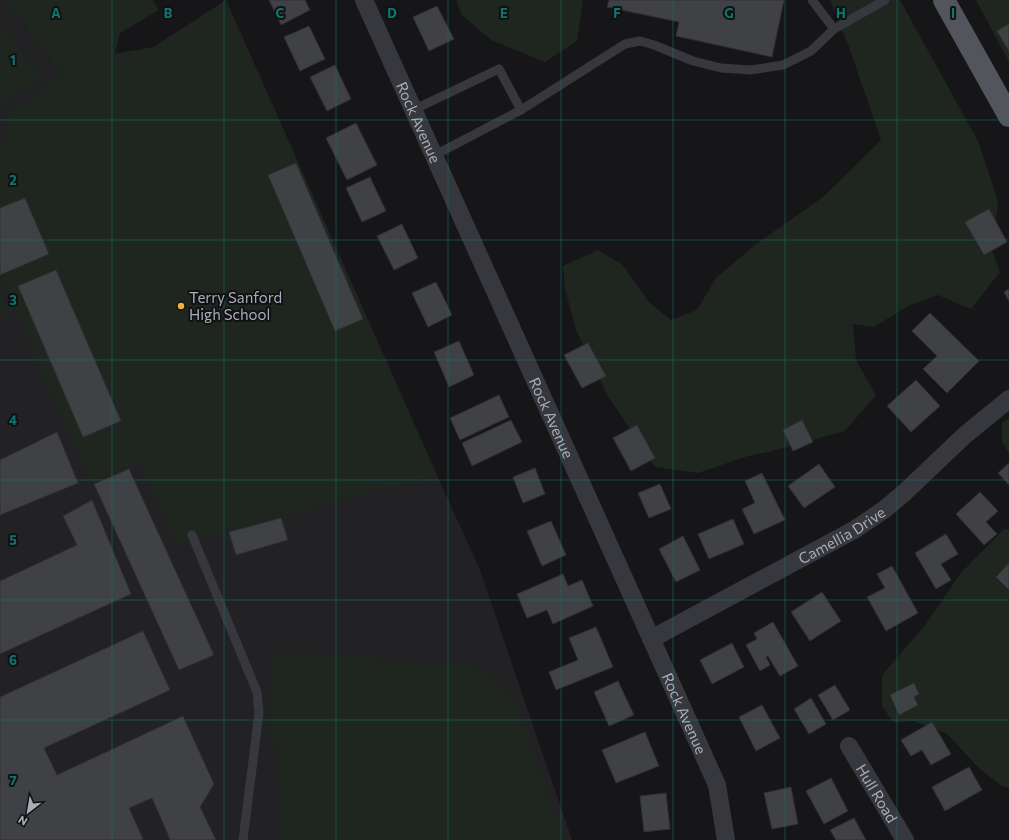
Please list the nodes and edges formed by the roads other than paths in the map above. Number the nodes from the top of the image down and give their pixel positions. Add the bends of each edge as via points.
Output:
1 (364, 0) edge
2 (812, 0) edge
3 (885, 0) edge
4 (944, 0) edge
5 (834, 29) junction
6 (413, 110) junction
7 (521, 110) junction
8 (1009, 116) edge
9 (433, 156) junction
10 (1009, 399) edge
11 (192, 535) dead end
12 (651, 639) junction
13 (849, 746) dead end
14 (243, 840) edge
15 (726, 840) edge
16 (905, 840) edge

1 - 6 street, Rock Avenue
2 - 5 lane
3 - 5 lane
4 - 8 main road
5 - 7 lane via 811,51 783,65 751,70 721,68 693,61 654,44 640,41 625,44
6 - 7 lane via 499,69
6 - 9 street, Rock Avenue
7 - 9 lane
9 - 12 street, Rock Avenue
10 - 12 street, Camellia Drive via 965,435 904,494 854,530
11 - 14 lane via 257,692 259,713
12 - 15 street, Rock Avenue via 717,785
13 - 16 street, Hull Road

